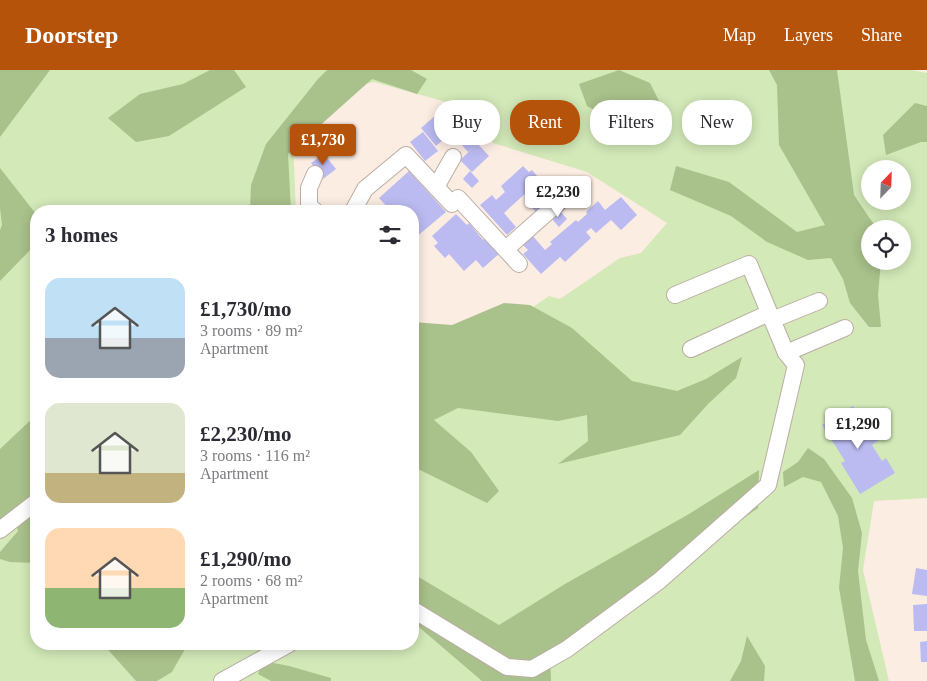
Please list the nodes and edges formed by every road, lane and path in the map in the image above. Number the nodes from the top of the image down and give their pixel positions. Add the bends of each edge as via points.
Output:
1 (453, 157) dead end
2 (315, 174) dead end
3 (436, 187) junction
4 (568, 194) dead end
5 (309, 205) edge
6 (356, 205) edge
7 (506, 249) junction
8 (519, 264) dead end
9 (674, 295) dead end
10 (819, 300) dead end
11 (771, 316) junction
12 (845, 328) dead end
13 (691, 350) dead end
14 (786, 353) junction
15 (30, 507) edge
16 (0, 530) edge
17 (419, 613) edge
18 (278, 650) edge
19 (222, 681) edge

1 - 3 lane
2 - 5 lane via 308,188
3 - 6 lane via 406,155 365,189
3 - 7 lane via 452,204 458,198
4 - 7 lane
7 - 8 lane
9 - 11 lane via 749,264
10 - 11 lane
11 - 13 lane
11 - 14 lane
12 - 14 lane
14 - 17 lane via 796,365 768,486 659,581 567,648 532,669 507,667
15 - 16 lane
18 - 19 lane

